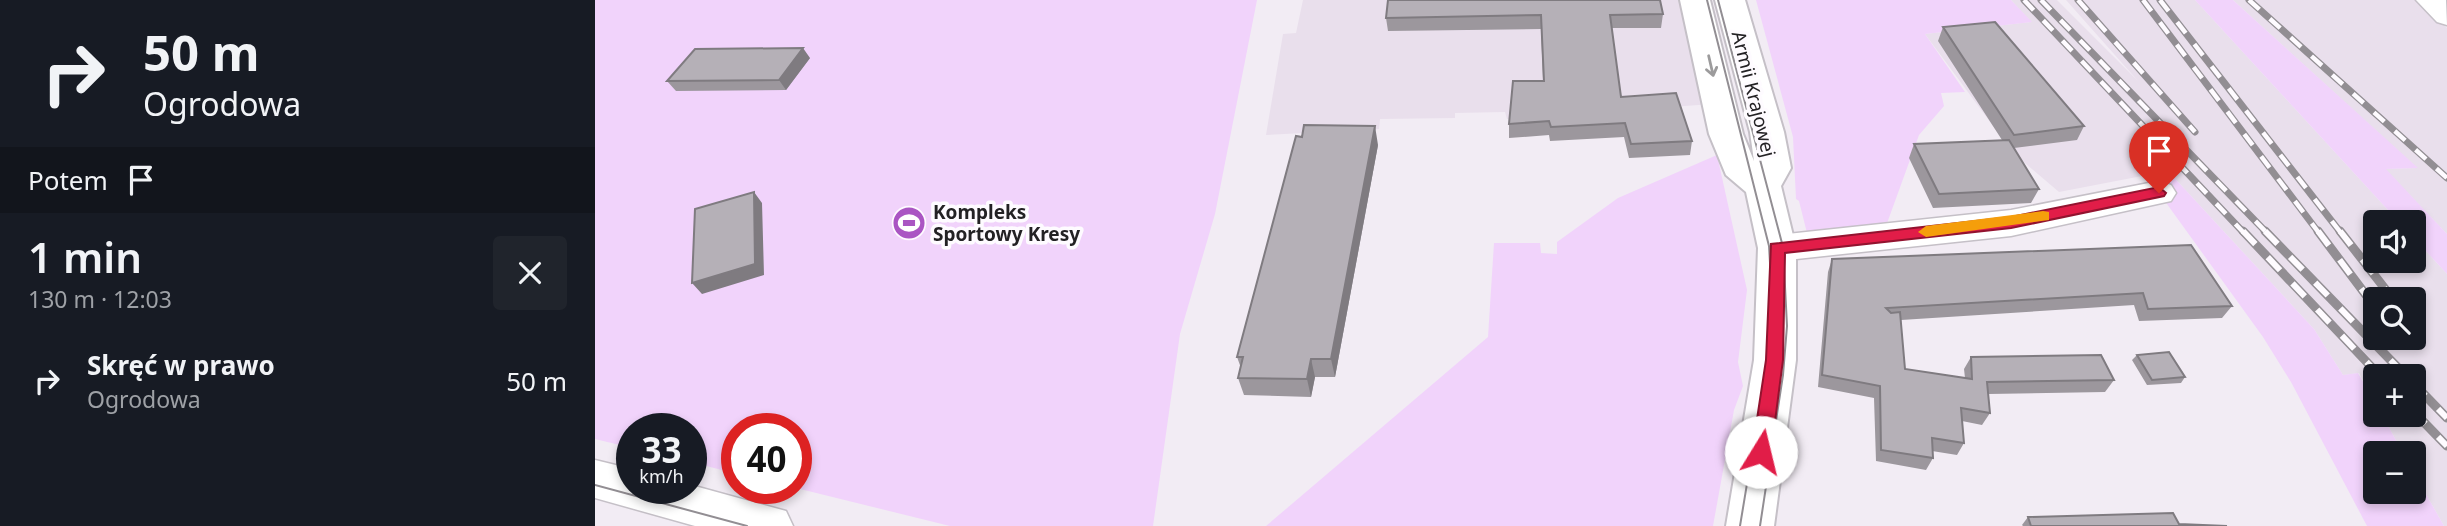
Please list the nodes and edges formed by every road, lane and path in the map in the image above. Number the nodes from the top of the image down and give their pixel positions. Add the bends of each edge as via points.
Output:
1 (1695, 0) edge
2 (1730, 0) edge
3 (2430, 0) edge
4 (2447, 16) edge
5 (1757, 170) junction
6 (2159, 193) dead end
7 (1777, 248) junction
8 (595, 479) edge
9 (770, 526) edge
10 (1750, 526) edge

1 -> 5 street, Armii Krajowej via 1727,134
2 - 5 street, Armii Krajowej via 1766,132
3 - 4 street
5 - 7 street, Armii Krajowej
6 - 7 street via 2011,223
7 - 10 street, Armii Krajowej via 1775,360
8 - 9 street

